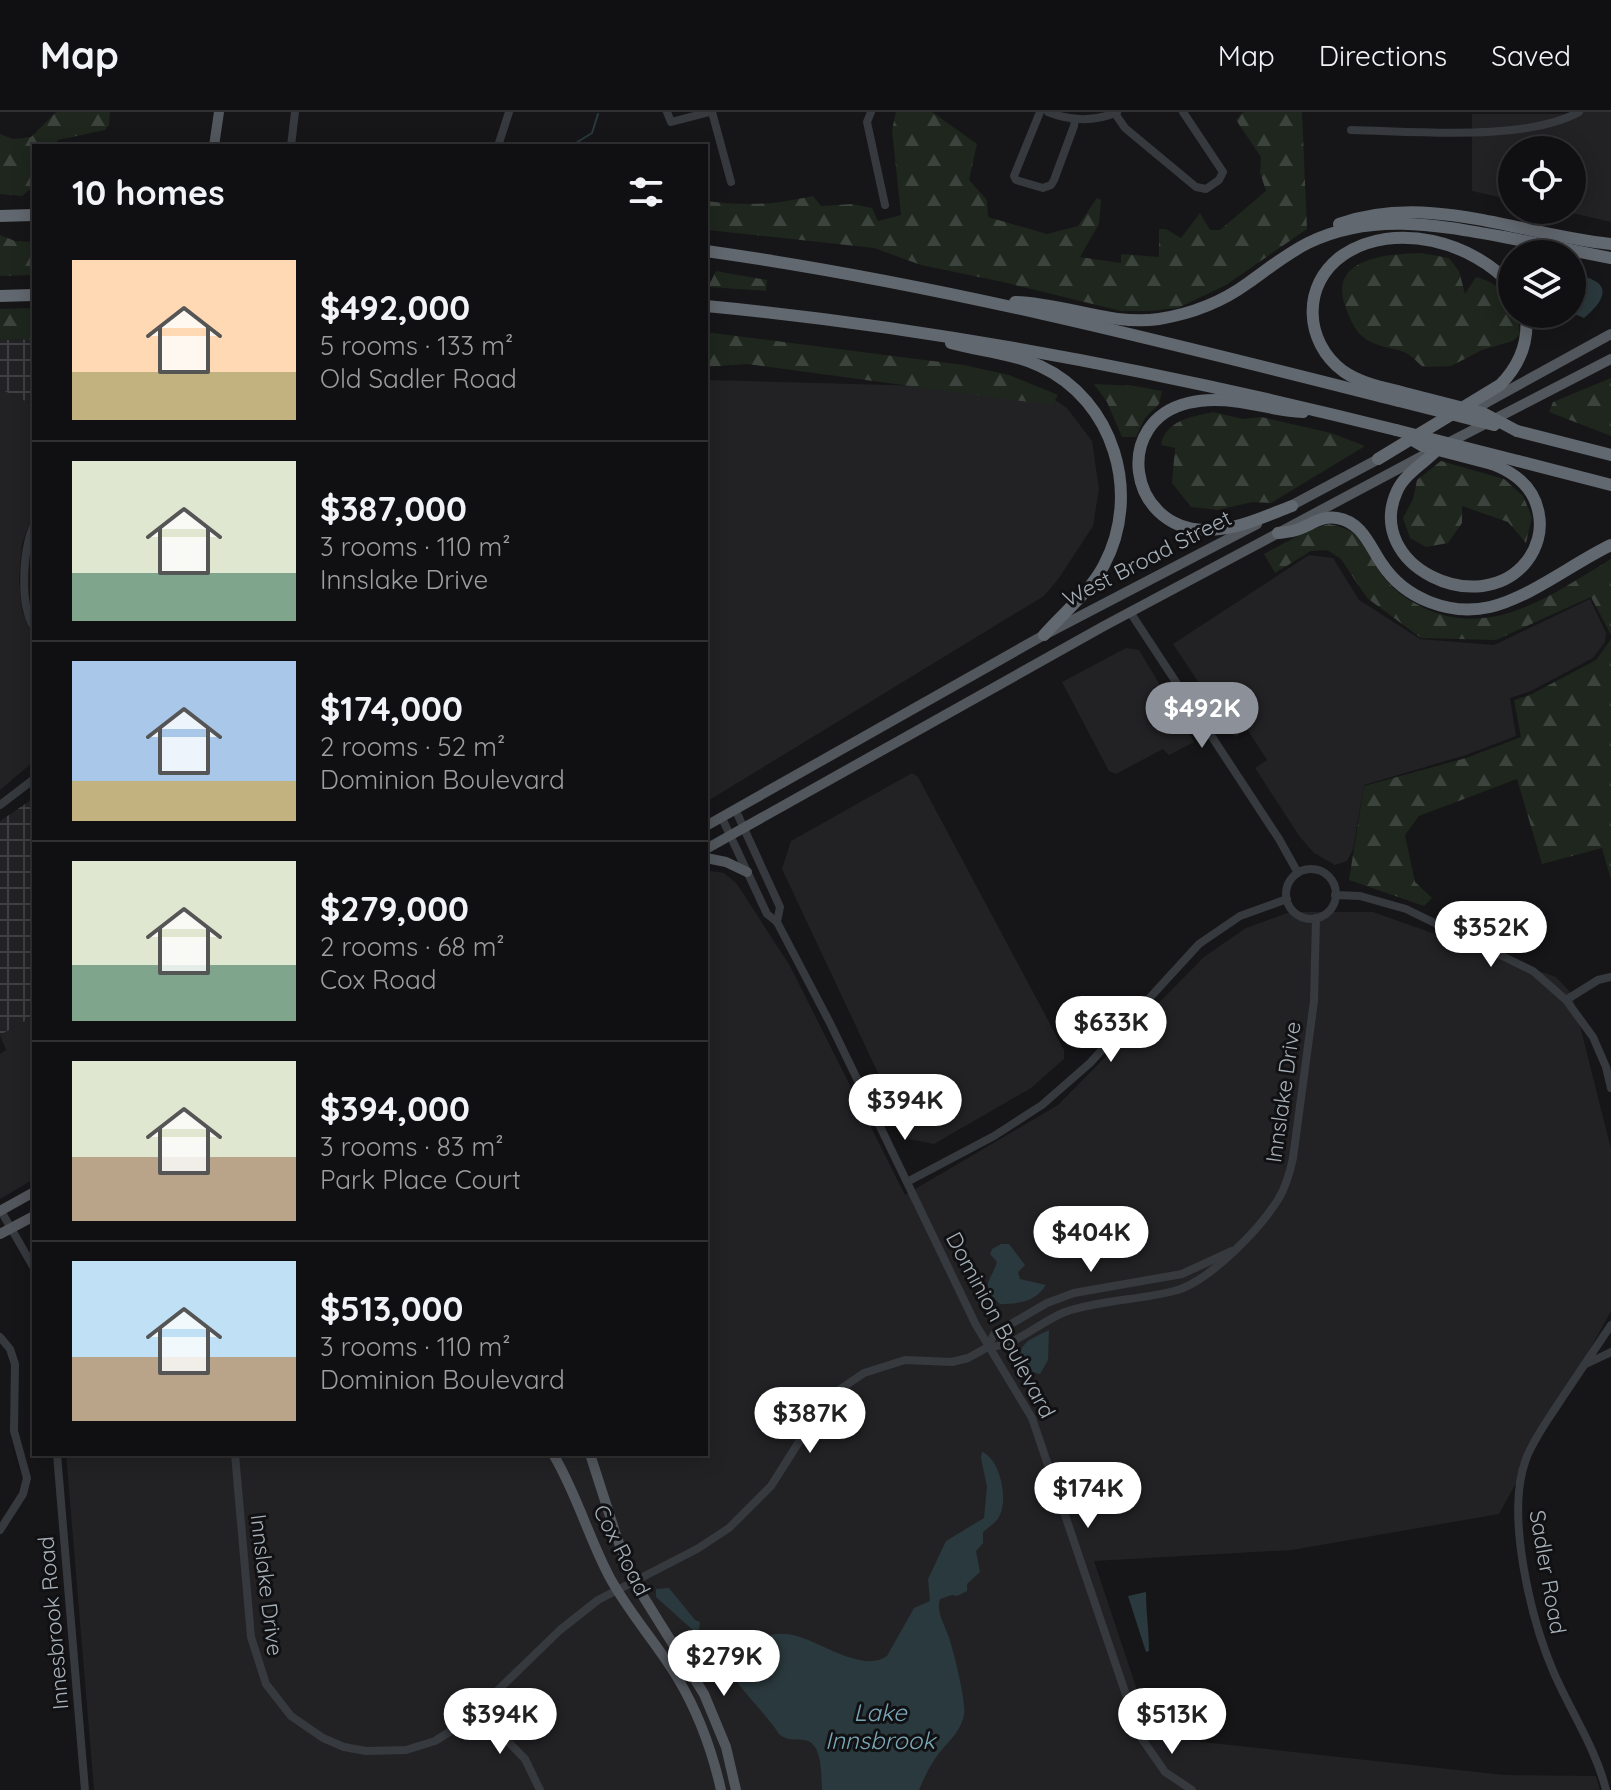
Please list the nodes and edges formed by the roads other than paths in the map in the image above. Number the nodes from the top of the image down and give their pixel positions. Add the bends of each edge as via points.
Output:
1 (219, 112) edge
2 (295, 112) edge
3 (509, 112) edge
4 (667, 112) edge
5 (711, 112) edge
6 (871, 112) edge
7 (1040, 112) edge
8 (1048, 112) edge
9 (1115, 112) edge
10 (1185, 113) edge
11 (1577, 113) edge
12 (1075, 119) junction
13 (1351, 130) dead end
14 (214, 144) edge
15 (291, 144) edge
16 (499, 144) edge
17 (731, 182) dead end
18 (885, 205) dead end
19 (32, 215) edge
20 (0, 216) edge
21 (1611, 244) edge
22 (708, 251) edge
23 (1281, 257) junction
24 (1611, 258) edge
25 (1498, 272) edge
26 (32, 295) edge
27 (0, 296) edge
28 (992, 301) junction
29 (708, 306) edge
30 (898, 328) junction
31 (1527, 328) edge
32 (1611, 334) edge
33 (1611, 359) edge
34 (1400, 397) junction
35 (1334, 414) junction
36 (1396, 430) junction
37 (1439, 448) junction
38 (1611, 455) edge
39 (1378, 459) junction
40 (1611, 485) edge
41 (1292, 506) junction
42 (32, 529) edge
43 (1278, 533) junction
44 (1611, 545) edge
45 (1130, 612) junction
46 (32, 622) edge
47 (1044, 635) junction
48 (32, 781) edge
49 (0, 805) edge
50 (736, 811) junction
51 (722, 818) junction
52 (708, 825) edge
53 (744, 829) junction
54 (730, 836) junction
55 (708, 848) edge
56 (708, 858) edge
57 (747, 872) junction
58 (1298, 873) junction
59 (1335, 895) junction
60 (1287, 899) junction
61 (1316, 918) junction
62 (777, 922) junction
63 (1611, 977) edge
64 (1566, 1000) junction
65 (1611, 1088) edge
66 (907, 1182) junction
67 (32, 1193) edge
68 (0, 1211) edge
69 (32, 1217) edge
70 (11, 1228) junction
71 (0, 1234) edge
72 (1232, 1251) junction
73 (32, 1265) edge
74 (1611, 1325) edge
75 (0, 1337) edge
76 (988, 1347) junction
77 (1611, 1352) edge
78 (1585, 1364) junction
79 (57, 1456) edge
80 (235, 1456) edge
81 (554, 1456) edge
82 (591, 1456) edge
83 (0, 1530) edge
84 (633, 1580) junction
85 (616, 1589) junction
86 (477, 1710) junction
87 (85, 1790) edge
88 (540, 1790) edge
89 (721, 1790) edge
90 (736, 1790) edge
91 (1192, 1790) edge
92 (1606, 1790) edge

1 - 14 main road
2 - 15 street
3 - 16 street
4 - 5 street via 671,122
5 - 17 street
6 - 18 street via 867,122
7 - 12 street via 1014,176 1043,188 1054,180
8 - 12 street
9 - 10 street via 1125,128 1196,187 1206,189 1223,172
9 - 12 street
11 - 13 street via 1532,128
19 - 20 highway
21 - 23 highway via 1413,211 1340,223
22 - 28 highway
23 - 24 highway via 1341,231 1402,222
23 - 28 highway via 1217,301 1158,319 1121,320 1040,302
25 - 34 highway via 1473,255 1429,241 1373,243 1334,263 1313,301 1318,341 1348,374
26 - 27 highway
28 - 34 highway
29 - 30 highway
30 - 35 highway via 1107,363
30 - 47 highway via 1042,367 1088,403 1111,440 1120,478 1115,540 1092,583
31 - 39 highway via 1521,356 1500,385
32 - 39 main road, West Broad Street
33 - 37 main road, West Broad Street
34 - 38 highway, bridge
35 - 36 highway
35 - 41 highway via 1204,400 1162,416 1143,440 1138,468 1142,488 1156,510 1177,525 1224,529
36 - 37 highway, bridge via 1423,446 1492,464 1519,478 1533,496 1540,522 1535,548 1520,568 1500,581 1470,587 1443,582 1405,556 1394,536 1396,493 1403,481
36 - 40 highway, bridge
37 - 43 main road, West Broad Street
39 - 41 main road, West Broad Street
41 - 47 main road, West Broad Street
42 - 46 street via 25,556 26,608
43 - 44 highway via 1329,517 1344,520 1360,530 1383,567 1409,591 1462,609 1487,608 1515,598
43 - 45 main road, West Broad Street
45 - 53 main road, West Broad Street
45 - 58 street
47 - 50 main road, West Broad Street
48 - 49 street
50 - 51 main road, West Broad Street
50 - 53 street, Dominion Boulevard
51 - 52 main road, West Broad Street
51 - 54 street, Dominion Boulevard
53 - 54 main road, West Broad Street
53 - 62 street, Dominion Boulevard via 780,907
54 - 55 main road, West Broad Street
54 - 57 street, Dominion Boulevard
56 - 57 main road
57 - 62 street, Dominion Boulevard via 767,914
58 - 59 street via 1322,872
58 - 60 street via 1288,884
59 - 61 street via 1328,912
59 - 64 street via 1406,909 1533,971
60 - 61 street via 1297,915
60 - 66 street via 1240,916 1199,944 1090,1063 1042,1105
61 - 72 street, Innslake Drive via 1314,1001 1290,1174 1270,1212
62 - 66 street, Dominion Boulevard
63 - 64 street
64 - 65 street via 1593,1037
66 - 76 street, Dominion Boulevard
67 - 68 main road
68 - 70 street
69 - 70 main road
70 - 71 main road
70 - 73 street
72 - 76 street, Innslake Drive via 1187,1287 1079,1308 1002,1347
72 - 76 street, Innslake Drive via 1182,1274 1063,1297 994,1334
74 - 78 street, Sadler Road
75 - 83 street via 15,1364 14,1431 27,1478
76 - 84 street, Innslake Drive via 959,1361 889,1364 848,1383 823,1404 785,1468 745,1514 713,1539
76 - 91 street, Dominion Boulevard via 1037,1430 1140,1736 1165,1772
77 - 78 street
78 - 92 street, Sadler Road via 1533,1444 1518,1500 1534,1619
79 - 87 street, Innesbrook Road
80 - 86 street, Innslake Drive via 251,1637 259,1670 284,1709 333,1742 381,1752 435,1741
81 - 85 main road, Cox Road
82 - 84 main road, Cox Road
84 - 85 street, Innslake Drive
84 - 90 main road, Cox Road via 704,1694 726,1747
85 - 86 street, Innslake Drive via 572,1619
85 - 89 main road, Cox Road via 693,1706
86 - 88 street via 525,1759

